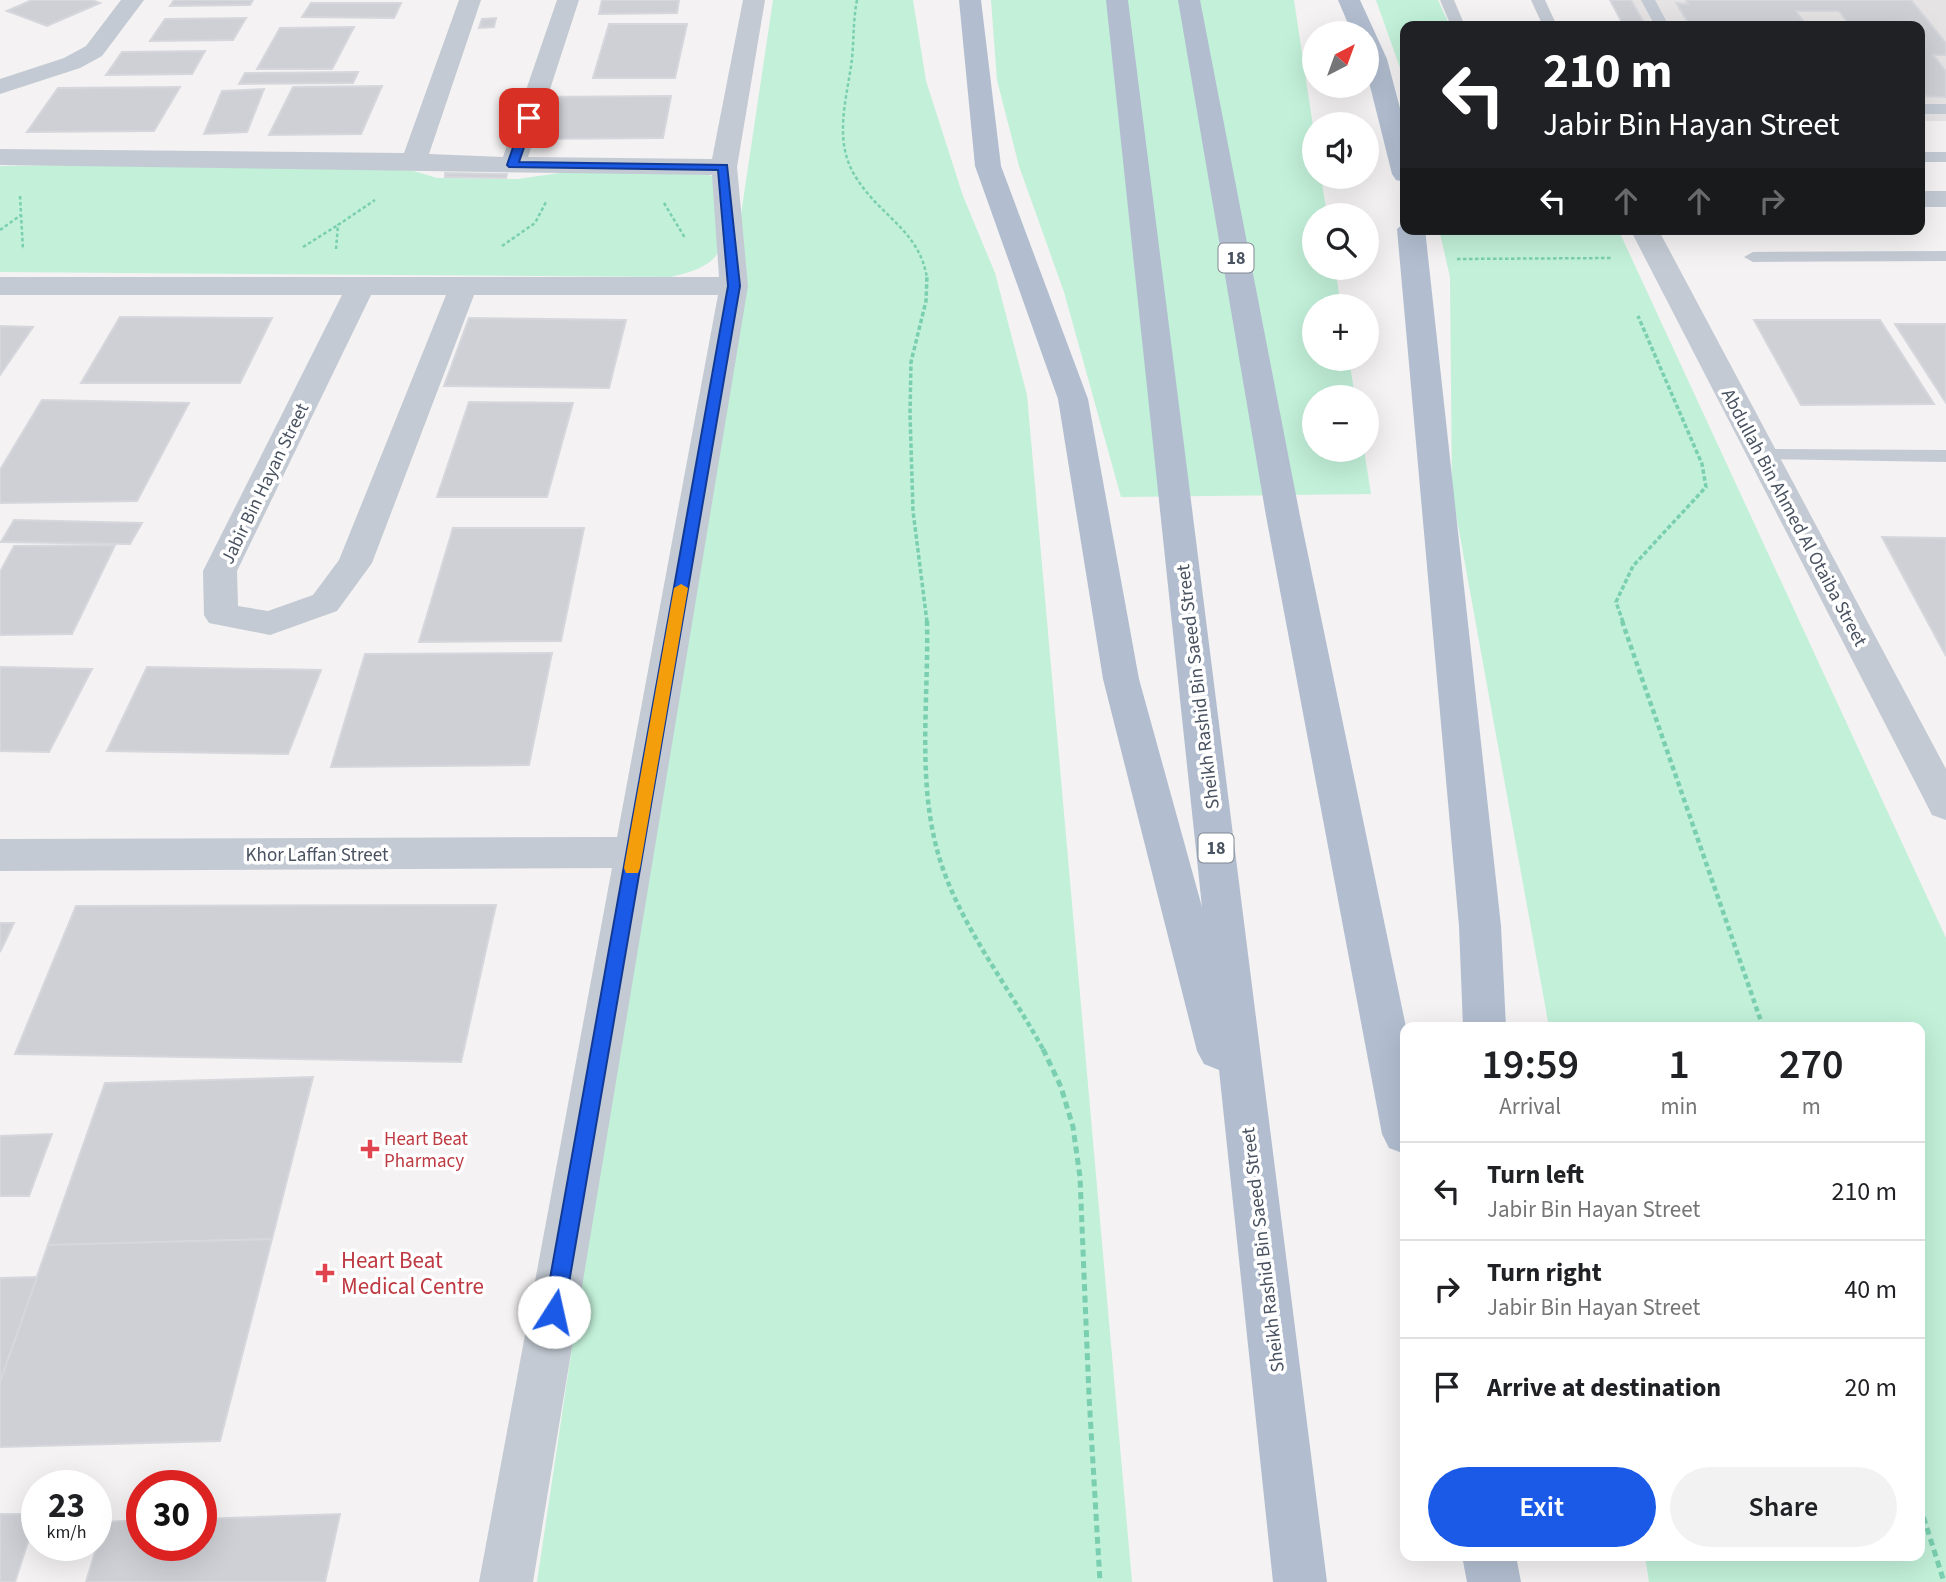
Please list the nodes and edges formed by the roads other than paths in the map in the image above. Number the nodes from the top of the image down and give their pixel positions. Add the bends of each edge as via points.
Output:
1 (133, 0) edge
2 (470, 0) edge
3 (568, 0) edge
4 (754, 0) edge
5 (971, 0) edge
6 (1117, 0) edge
7 (1189, 0) edge
8 (1349, 0) edge
9 (1447, 0) edge
10 (1538, 0) edge
11 (1647, 0) edge
12 (1359, 21) edge
13 (1456, 21) edge
14 (1548, 21) edge
15 (1659, 21) edge
16 (1379, 74) edge
17 (0, 87) edge
18 (1925, 109) edge
19 (1946, 109) edge
20 (1400, 155) edge
21 (0, 157) edge
22 (1925, 157) edge
23 (1946, 157) edge
24 (414, 161) junction
25 (513, 165) junction
26 (723, 167) junction
27 (1925, 199) edge
28 (1946, 199) edge
29 (1647, 235) edge
30 (1412, 244) edge
31 (1946, 256) edge
32 (1753, 257) dead end
33 (0, 286) edge
34 (360, 286) junction
35 (734, 286) junction
36 (463, 287) junction
37 (1763, 455) junction
38 (1946, 456) edge
39 (1946, 805) edge
40 (635, 852) junction
41 (0, 855) edge
42 (1485, 1022) edge
43 (1400, 1109) edge
44 (1254, 1182) junction
45 (1490, 1561) edge
46 (1512, 1561) edge
47 (506, 1582) edge
48 (1300, 1582) edge
49 (1494, 1582) edge
50 (1513, 1582) edge

1 - 17 street via 94,51
2 - 24 street
3 - 25 street
4 - 26 street
5 - 44 main road via 988,166 1073,399 1121,679
6 - 44 main road, Sheikh Rashid Bin Saeed Street / 18
7 - 43 main road, 18 via 1283,516
8 - 12 main road
9 - 13 lane
10 - 14 lane
11 - 15 lane
16 - 20 main road
18 - 19 lane
21 - 24 street
22 - 23 lane
24 - 25 street
25 - 26 street
26 - 35 street
27 - 28 street
29 - 37 street, Abdullah Bin Ahmed Al Otaiba Street
30 - 42 main road via 1480,926
31 - 32 lane
33 - 34 street
34 - 36 street
34 - 36 street, Jabir Bin Hayan Street via 220,571 221,615 270,624 325,603 355,564
35 - 36 street
35 - 40 street
37 - 38 lane
37 - 39 street, Abdullah Bin Ahmed Al Otaiba Street
40 - 41 street, Khor Laffan Street
40 - 47 street
44 - 48 main road, Sheikh Rashid Bin Saeed Street / 18
45 - 49 main road
46 - 50 main road

